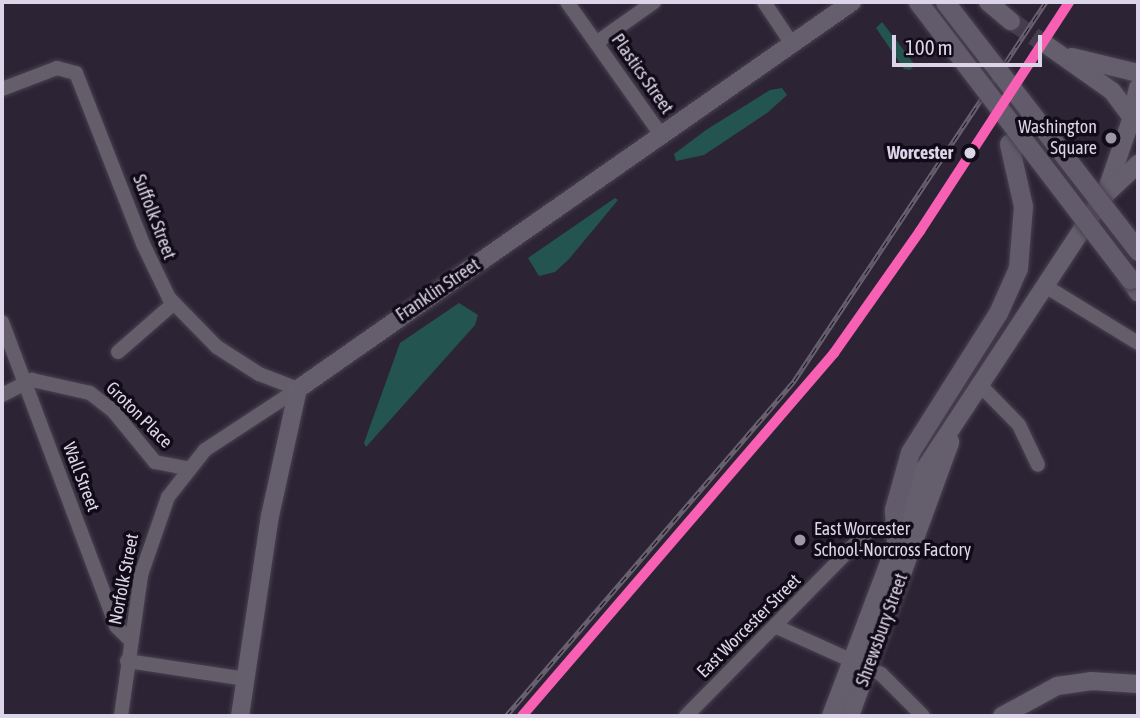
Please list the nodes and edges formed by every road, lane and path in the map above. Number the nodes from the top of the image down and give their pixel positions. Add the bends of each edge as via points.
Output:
1 (567, 2) edge
2 (654, 2) edge
3 (764, 2) edge
4 (852, 2) edge
5 (918, 2) edge
6 (945, 2) edge
7 (988, 2) edge
8 (1011, 21) tunnel mouth
9 (944, 36) junction
10 (596, 43) junction
11 (792, 44) junction
12 (1138, 73) edge
13 (1138, 88) edge
14 (2, 89) edge
15 (1133, 123) edge
16 (661, 135) junction
17 (1138, 164) edge
18 (1104, 196) junction
19 (1138, 251) edge
20 (1045, 286) junction
21 (1136, 287) edge
22 (173, 304) junction
23 (2, 322) edge
24 (1138, 342) edge
25 (118, 352) dead end
26 (24, 381) junction
27 (981, 386) junction
28 (298, 389) junction
29 (2, 395) edge
30 (955, 426) junction
31 (1038, 465) dead end
32 (186, 468) junction
33 (868, 531) dead end
34 (896, 541) junction
35 (777, 626) junction
36 (131, 641) junction
37 (853, 658) junction
38 (127, 661) junction
39 (869, 667) junction
40 (246, 679) junction
41 (1138, 684) edge
42 (695, 713) edge
43 (121, 716) edge
44 (240, 716) edge
45 (831, 716) edge
46 (850, 716) edge
47 (923, 716) edge
48 (1002, 716) edge

1 - 10 street, Plastics Street
2 - 10 street
3 - 11 street
4 - 11 main road, Franklin Street
5 - 9 highway, bridge
6 - 19 highway, bridge
7 - 8 main road
9 - 21 highway, bridge
9 - 34 highway, bridge via 1001,128 1021,184 1021,252 998,313 910,452 894,509
10 - 16 street, Plastics Street
11 - 16 main road, Franklin Street
12 - 15 main road via 1053,49 1112,91
13 - 15 main road
14 - 22 street, Suffolk Street via 59,68 76,73 150,262
15 - 18 main road, Shrewsbury Street
16 - 28 main road, Franklin Street
17 - 18 main road, Shrewsbury Street
18 - 20 main road, Shrewsbury Street
20 - 24 street
20 - 27 main road, Shrewsbury Street
22 - 25 street
22 - 28 street, Suffolk Street via 216,347 259,374
23 - 26 street, Wall Street
26 - 29 street
26 - 32 street, Groton Place via 54,382 94,395 155,462
26 - 36 street, Wall Street via 116,626
27 - 30 main road, Shrewsbury Street
27 - 31 street via 1019,425
28 - 32 street, Norfolk Street via 225,433
28 - 40 main road via 274,493
30 - 34 main road, Shrewsbury Street via 924,470
30 - 39 main road, Shrewsbury Street
32 - 36 street, Norfolk Street via 157,518
33 - 35 street, East Worcester Street
34 - 37 main road, Shrewsbury Street
35 - 37 street
35 - 42 street, East Worcester Street
36 - 38 street, Norfolk Street
37 - 39 street
37 - 45 main road, Shrewsbury Street
38 - 40 street
38 - 43 street, Norfolk Street
39 - 46 main road, Shrewsbury Street
39 - 47 street
40 - 44 main road
41 - 48 main road via 1091,681 1057,686

